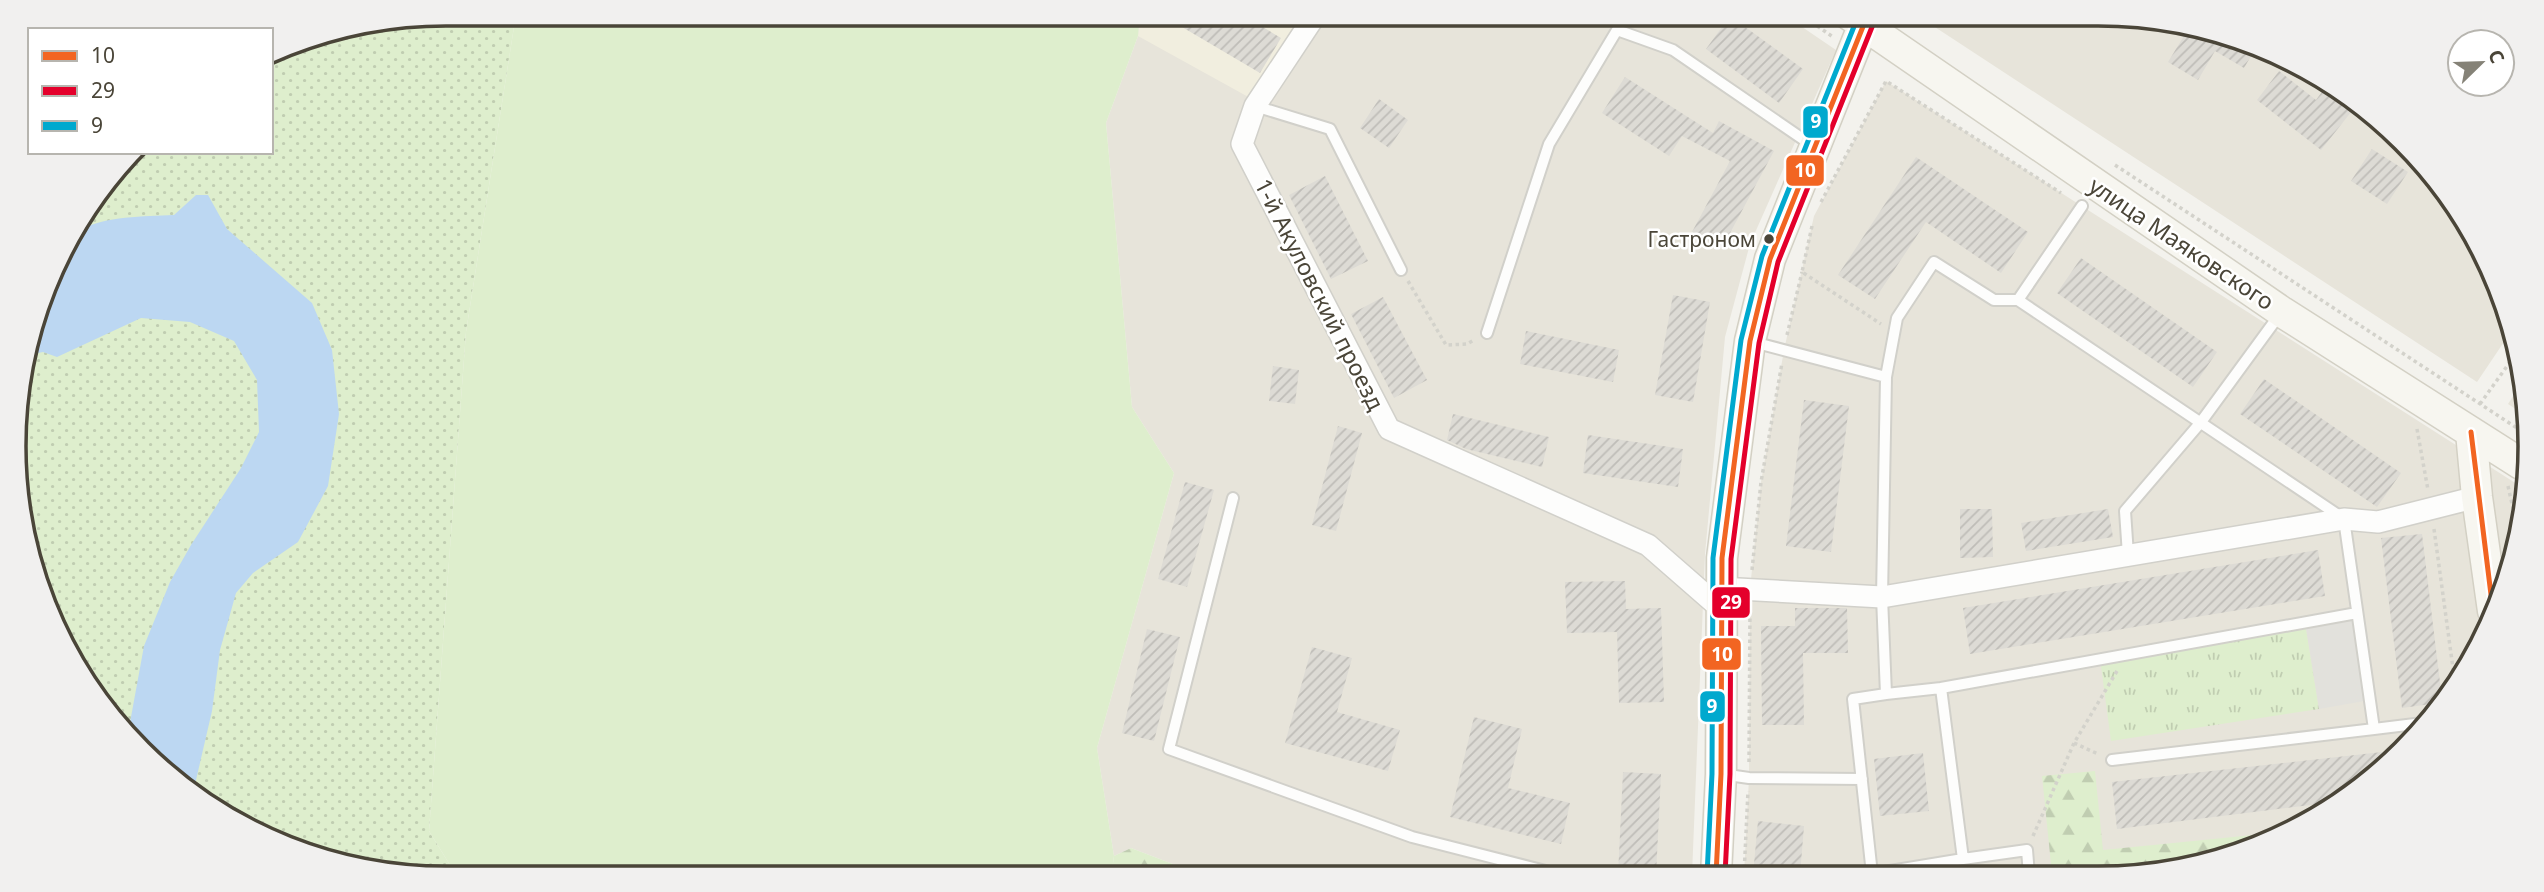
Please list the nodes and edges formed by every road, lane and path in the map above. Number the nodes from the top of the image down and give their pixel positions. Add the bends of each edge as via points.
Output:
1 (1308, 26) edge
2 (1855, 26) edge
3 (1859, 26) edge
4 (1255, 106) junction
5 (1815, 148) junction
6 (2104, 157) dead end
7 (1820, 205) dead end
8 (2082, 206) joint
9 (1814, 216) dead end
10 (1401, 270) joint
11 (2018, 300) junction
12 (2282, 312) junction
13 (1487, 333) joint
14 (1894, 333) junction
15 (1750, 341) junction
16 (2510, 363) edge
17 (1886, 377) junction
18 (2476, 418) junction
19 (2416, 420) dead end
20 (2201, 422) junction
21 (2517, 430) edge
22 (2517, 473) edge
23 (2477, 497) junction
24 (1233, 498) dead end
25 (2431, 509) junction
26 (2513, 509) edge
27 (2344, 519) junction
28 (2129, 555) junction
29 (2491, 594) edge
30 (1882, 597) junction
31 (1720, 598) junction
32 (2357, 613) junction
33 (2127, 654) junction
34 (2453, 670) edge
35 (1941, 688) junction
36 (1886, 694) junction
37 (2413, 724) edge
38 (2374, 729) junction
39 (2074, 743) junction
40 (2112, 760) joint
41 (1721, 774) junction
42 (1862, 779) junction
43 (2027, 850) junction
44 (1964, 859) junction
45 (1526, 866) edge
46 (1716, 866) edge
47 (1871, 866) edge
48 (1921, 866) edge
49 (2028, 866) edge

1 - 4 street, 1-й Акуловский проезд
2 - 5 street
3 - 12 street, улица Маяковского
4 - 10 lane via 1330,129
4 - 31 street, 1-й Акуловский проезд via 1242,144 1389,429 1648,545
5 - 13 lane via 1672,50 1617,30 1549,144
5 - 15 street via 1770,259
6 - 18 path
7 - 8 path via 1886,81
8 - 11 lane
9 - 14 path via 1802,272
10 - 13 path via 1446,345 1467,344
11 - 14 lane via 1994,300 1934,262 1897,318
11 - 20 lane
12 - 18 street, улица Маяковского
12 - 20 lane
14 - 17 lane
15 - 17 lane
15 - 31 street
16 - 18 path
17 - 30 lane
18 - 21 path
18 - 22 street, улица Маяковского
18 - 23 street
19 - 25 path
20 - 27 lane
20 - 28 lane via 2125,511
22 - 26 path via 2505,477
23 - 25 street
23 - 29 street
24 - 45 lane via 1169,749 1412,837
25 - 27 street via 2378,522
25 - 34 path
27 - 28 street
27 - 32 lane
28 - 30 street
30 - 31 street
30 - 36 lane
31 - 41 street
32 - 33 lane
32 - 38 lane
33 - 35 lane
33 - 39 path
35 - 36 lane
35 - 44 lane
36 - 42 lane via 1853,699
37 - 38 lane
38 - 40 lane
39 - 40 path
39 - 43 path
41 - 42 lane
41 - 46 street
42 - 47 lane
43 - 44 lane
43 - 49 lane
44 - 48 lane

